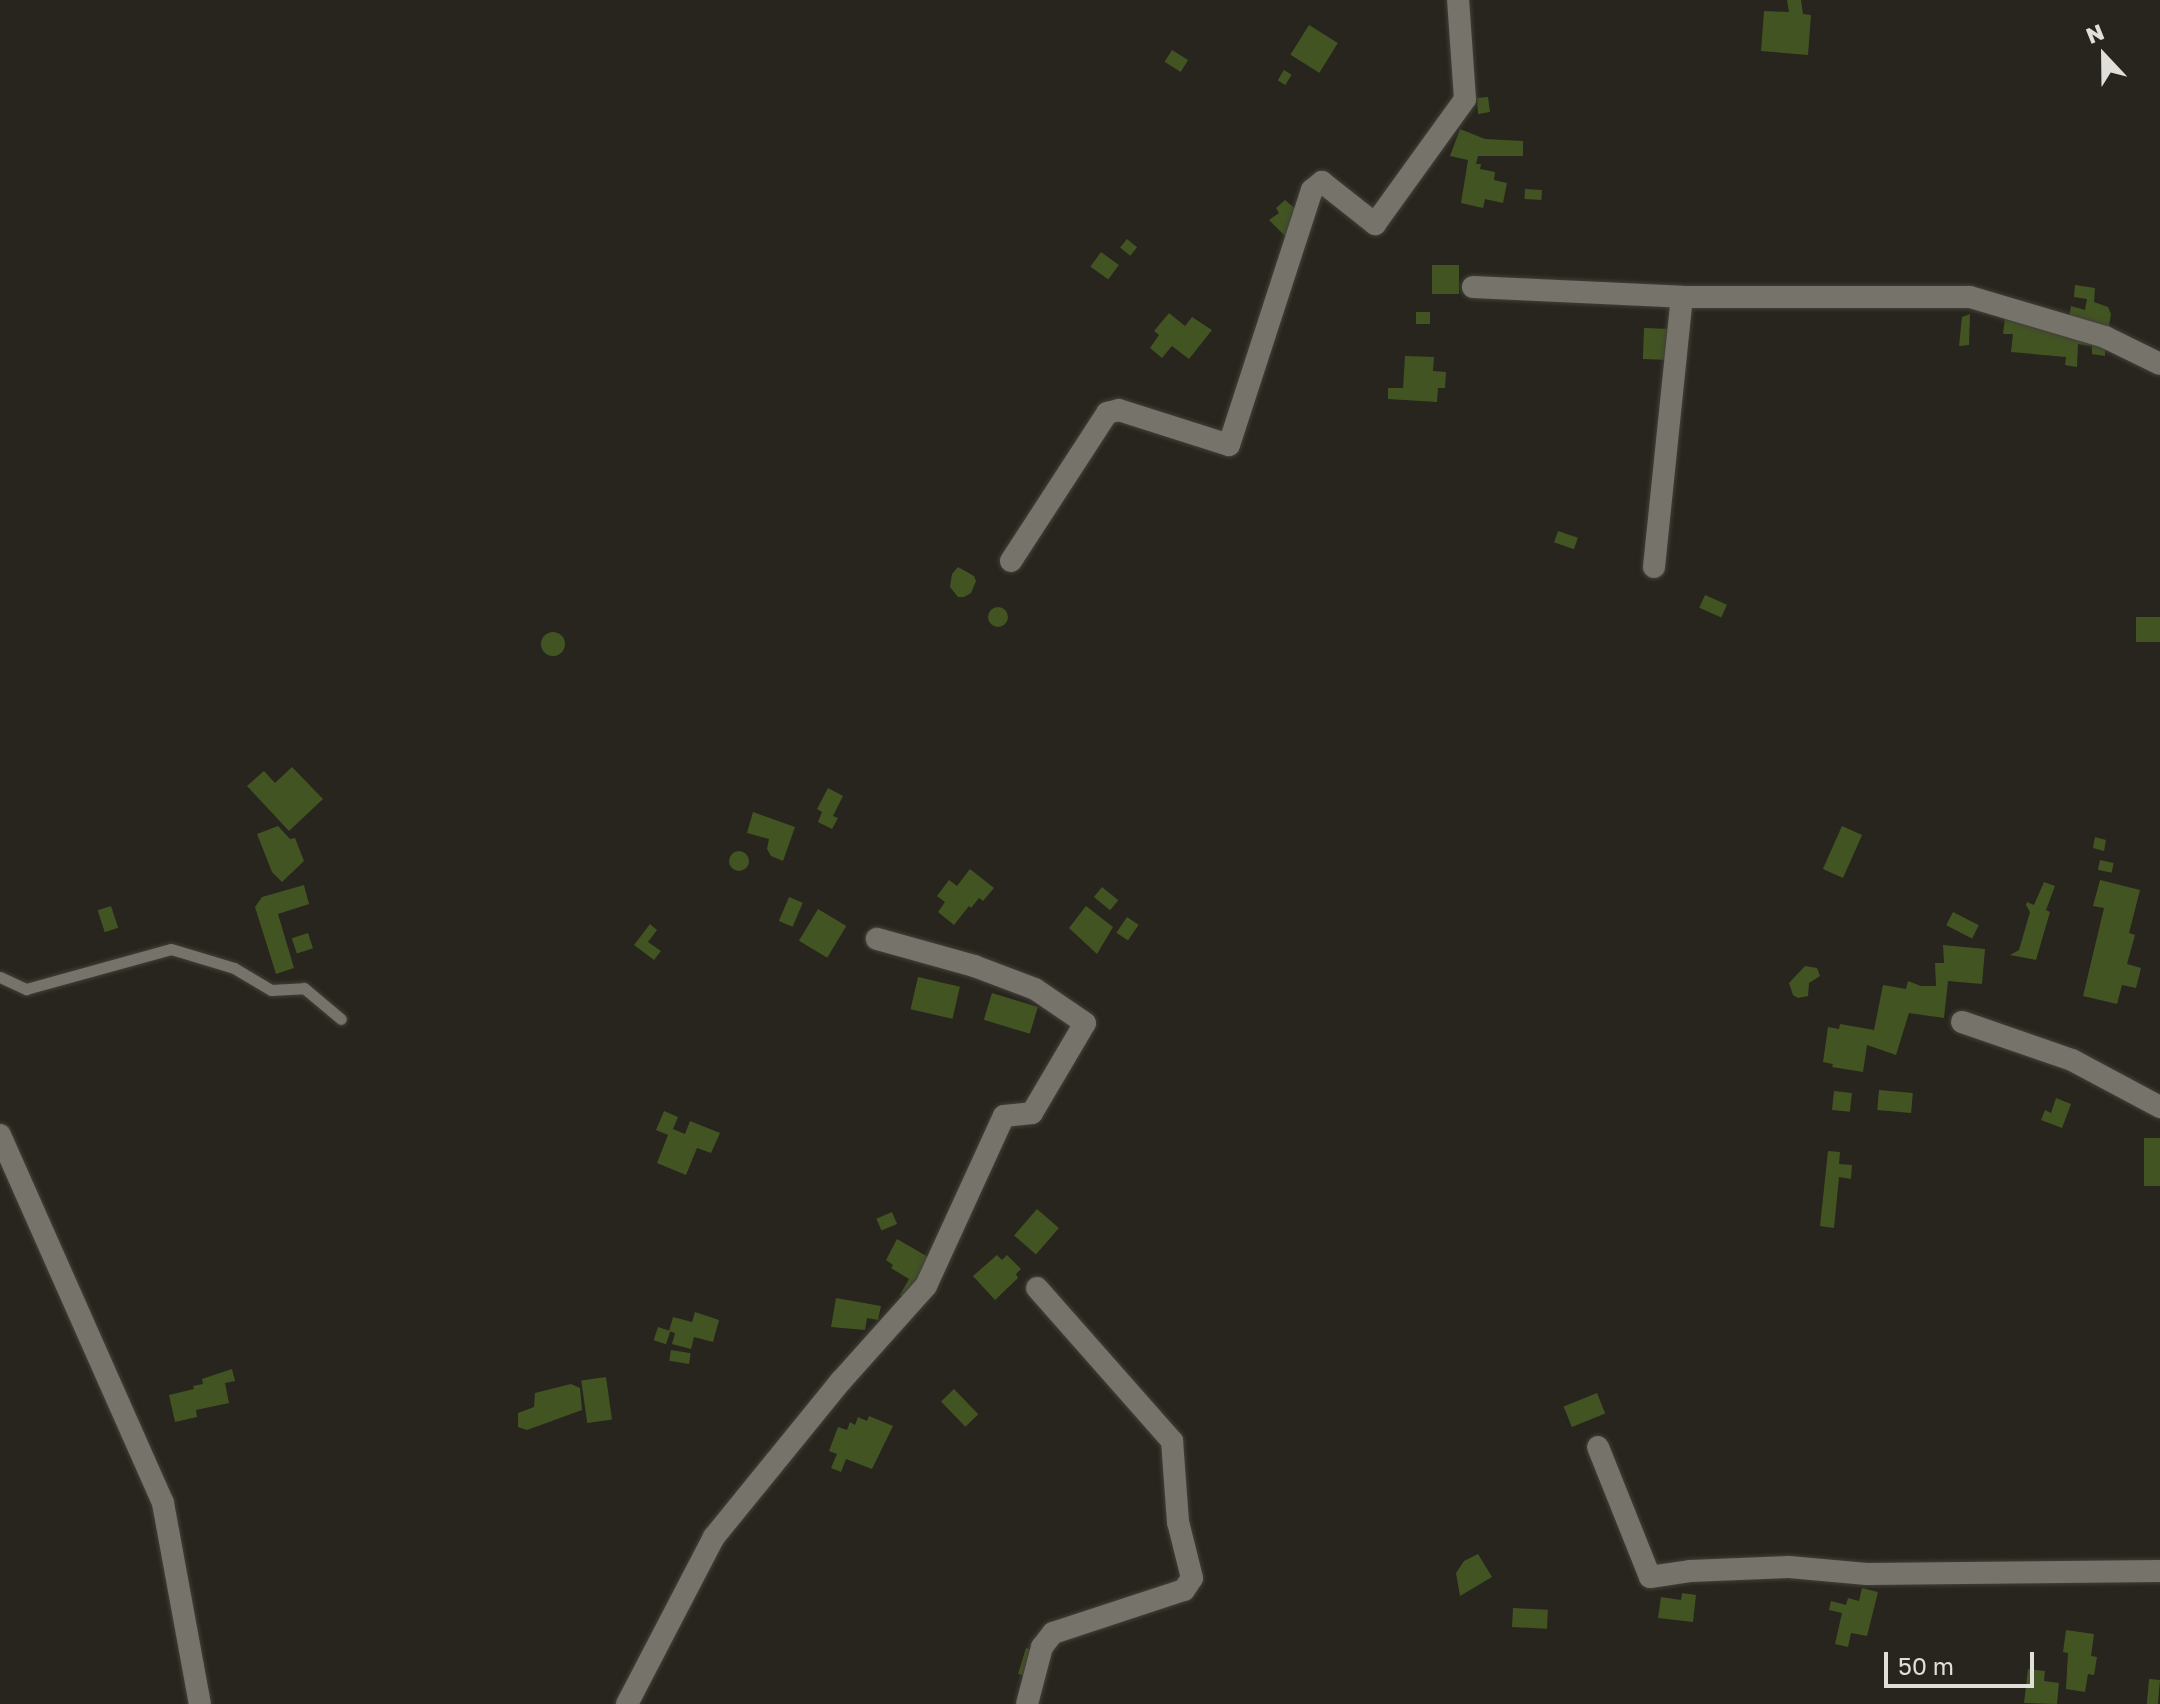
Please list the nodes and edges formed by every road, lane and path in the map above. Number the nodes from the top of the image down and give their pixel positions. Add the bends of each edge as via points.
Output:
1 (1458, 0) edge
2 (1473, 287) dead end
3 (1682, 297) junction
4 (2160, 364) edge
5 (1011, 561) dead end
6 (1654, 567) dead end
7 (877, 939) dead end
8 (0, 977) edge
9 (341, 1019) dead end
10 (1962, 1022) dead end
11 (2160, 1107) edge
12 (0, 1135) edge
13 (1037, 1288) dead end
14 (1598, 1447) dead end
15 (2160, 1571) edge
16 (200, 1704) edge
17 (627, 1704) edge
18 (1027, 1704) edge

1 - 5 street via 1465,99 1375,224 1322,182 1312,190 1229,445 1119,410 1107,413
2 - 3 street
3 - 4 street via 1970,297 2105,337
3 - 6 street
7 - 17 street via 1035,989 1085,1023 1032,1113 1004,1116 926,1286 714,1537
8 - 9 lane via 26,989 171,949 234,968 271,990 304,988
10 - 11 street via 2072,1060
12 - 16 street via 163,1503
13 - 18 street via 1172,1441 1178,1522 1192,1578 1184,1590 1053,1633 1042,1647
14 - 15 street via 1650,1577 1789,1567 1867,1574

